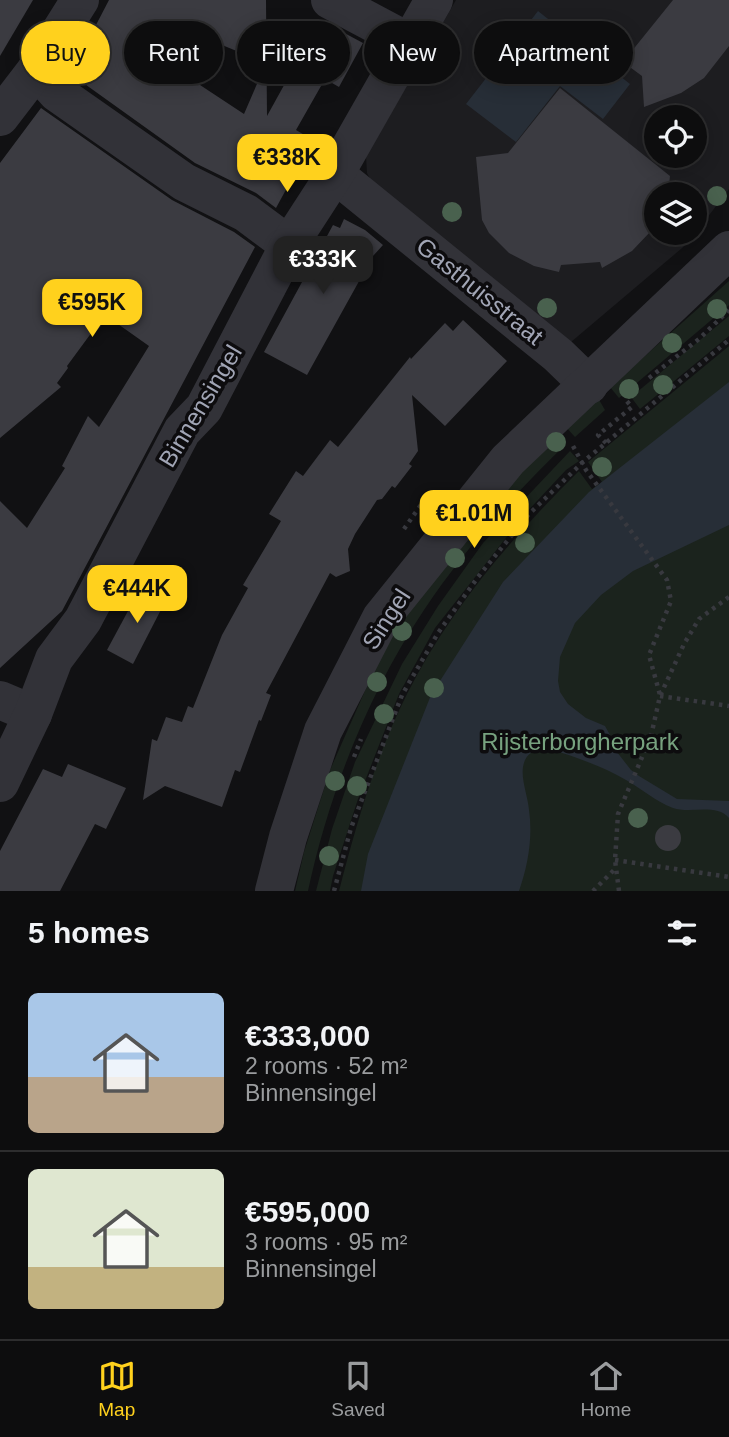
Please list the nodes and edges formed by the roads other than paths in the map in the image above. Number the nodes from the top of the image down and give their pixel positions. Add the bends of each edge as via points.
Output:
1 (80, 0) edge
2 (330, 0) edge
3 (434, 0) edge
4 (67, 21) edge
5 (370, 21) edge
6 (422, 21) edge
7 (25, 84) edge
8 (49, 84) edge
9 (385, 84) edge
10 (0, 117) edge
11 (335, 174) junction
12 (289, 245) junction
13 (729, 250) edge
14 (601, 395) junction
15 (17, 707) edge
16 (0, 783) edge
17 (274, 891) edge

1 - 4 street
2 - 5 street
3 - 6 street, Binnensingel
7 - 10 street
8 - 12 street via 184,182 246,213
9 - 11 street, Binnensingel
11 - 12 street, Binnensingel
11 - 14 street, Gasthuisstraat
12 - 15 street, Binnensingel via 204,408 182,431 83,620
13 - 14 street, Singel
14 - 17 street, Singel via 508,460 381,618 323,731
15 - 16 street, Binnensingel

